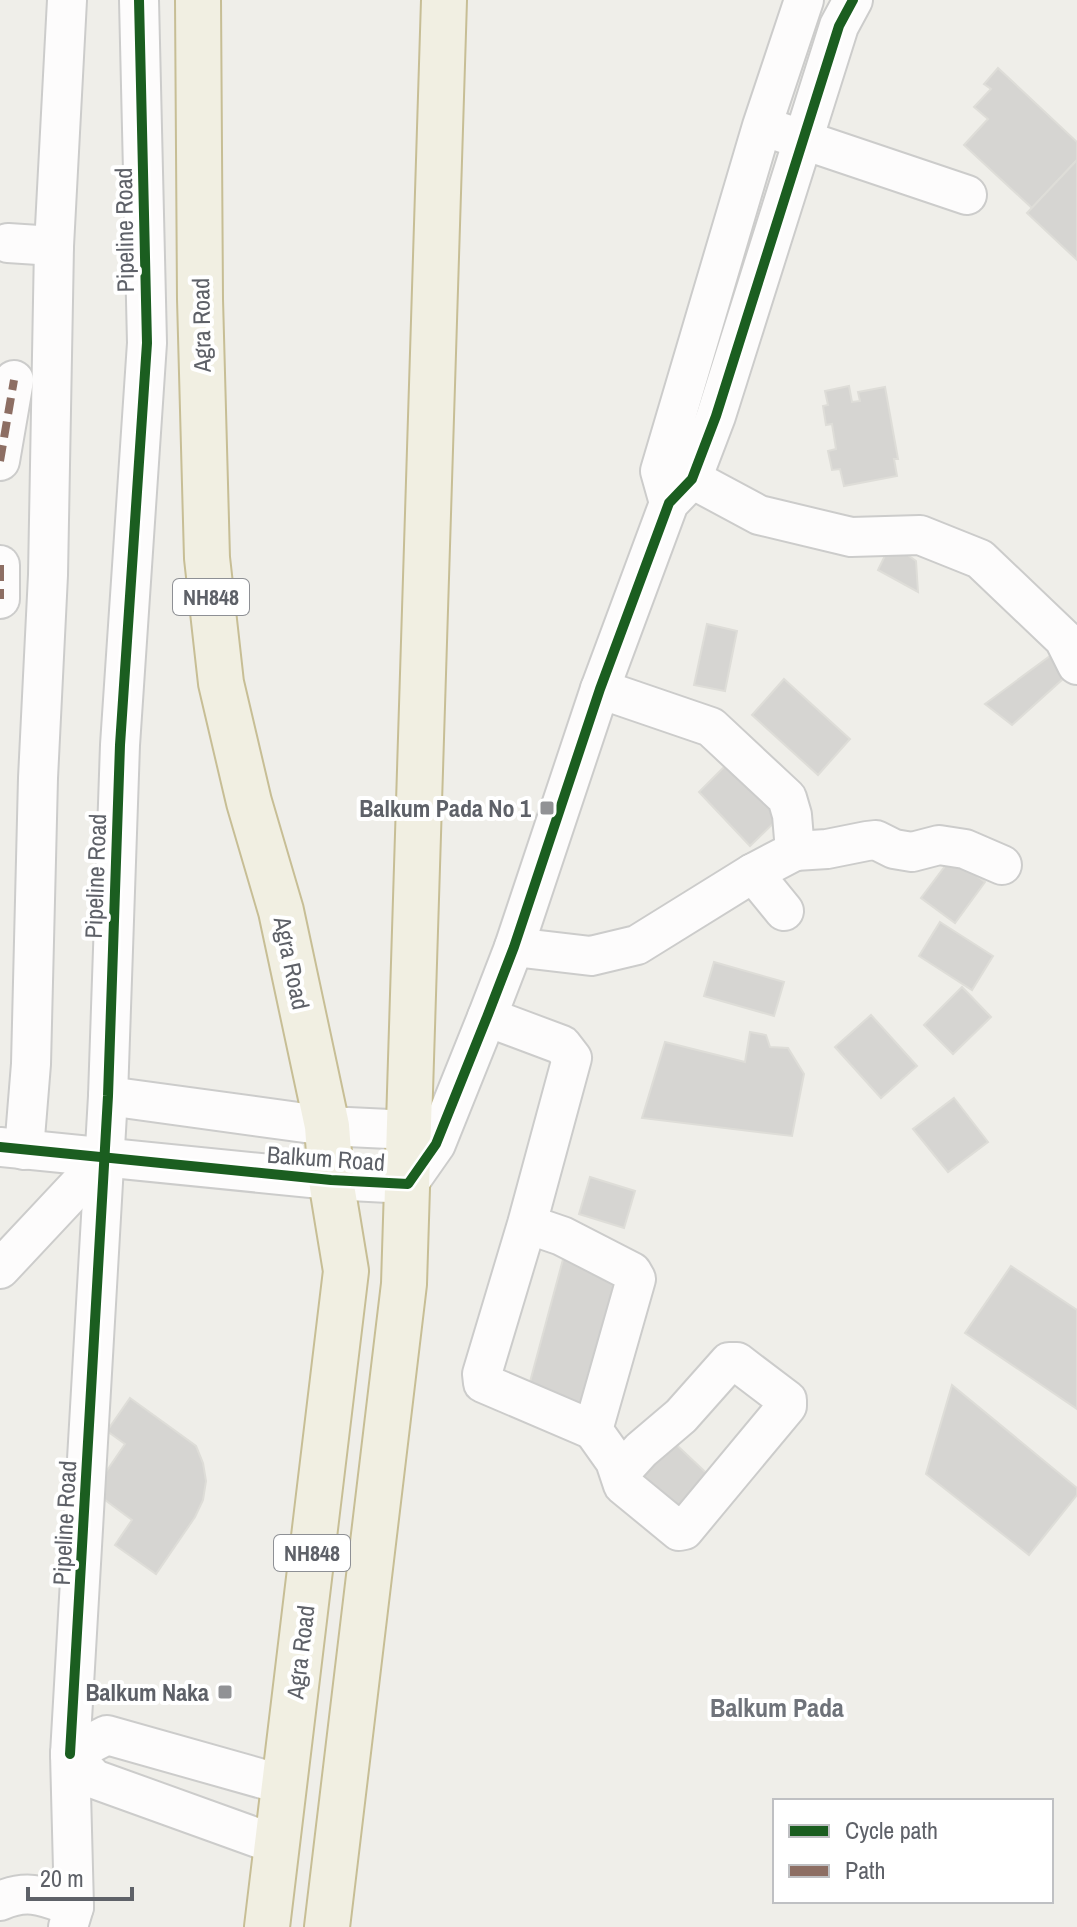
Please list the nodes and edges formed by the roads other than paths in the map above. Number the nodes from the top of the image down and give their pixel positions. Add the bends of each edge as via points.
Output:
1 (67, 0) edge
2 (139, 0) edge
3 (198, 0) edge
4 (444, 0) edge
5 (804, 0) edge
6 (853, 0) edge
7 (762, 126) junction
8 (802, 139) junction
9 (967, 195) dead end
10 (8, 243) dead end
11 (54, 246) junction
12 (14, 380) dead end
13 (0, 461) edge
14 (674, 484) junction
15 (0, 565) edge
16 (0, 599) edge
17 (1077, 665) edge
18 (600, 689) junction
19 (795, 851) junction
20 (1002, 865) dead end
21 (753, 873) junction
22 (784, 911) dead end
23 (514, 947) junction
24 (487, 1017) junction
25 (108, 1096) junction
26 (327, 1126) junction
27 (423, 1137) junction
28 (12, 1148) edge
29 (104, 1158) junction
30 (331, 1180) junction
31 (408, 1184) junction
32 (527, 1224) junction
33 (0, 1269) edge
34 (593, 1430) junction
35 (621, 1472) junction
36 (70, 1754) junction
37 (284, 1785) junction
38 (277, 1845) junction
39 (0, 1901) edge
40 (71, 1917) edge
41 (267, 1927) edge
42 (327, 1927) edge

1 - 11 street
2 - 25 street, Pipeline Road via 147,343 120,745
3 - 26 highway, Agra Road / NH848 via 200,299 212,605 221,683 281,911
4 - 27 highway, NH848
5 - 7 street
6 - 8 street via 839,26
7 - 8 street
7 - 14 street
8 - 9 street
8 - 14 street via 716,416
10 - 11 street
11 - 28 street via 31,1064
12 - 13 street
14 - 17 street via 759,515 851,537 920,535 980,559 1064,639
14 - 18 street
15 - 16 street
18 - 19 street via 711,727 787,798
18 - 23 street
19 - 20 street via 876,840 912,852 939,845 965,849
19 - 21 street
21 - 22 street
21 - 23 street via 637,945 591,956
23 - 24 street
24 - 27 street
24 - 32 street via 562,1045 572,1058
25 - 26 street
25 - 29 street, Pipeline Road
26 - 27 street
26 - 30 highway, Agra Road / NH848
27 - 31 highway, NH848
28 - 29 street, Balkum Road
29 - 30 street, Balkum Road
29 - 33 street
29 - 36 street, Pipeline Road
30 - 31 street, Balkum Road
30 - 37 highway, Agra Road / NH848 via 346,1271
31 - 42 highway, NH848 via 404,1284
32 - 34 street via 562,1236 632,1272 636,1279
32 - 34 street via 483,1383
34 - 35 street
35 - 35 street via 623,1485 684,1530 787,1400 737,1362 729,1362
36 - 37 street via 107,1735
36 - 38 street via 94,1779
36 - 40 street, Pipeline Road
37 - 38 highway, Agra Road / NH848
38 - 41 highway, Agra Road / NH848
39 - 40 street via 20,1893 38,1894

